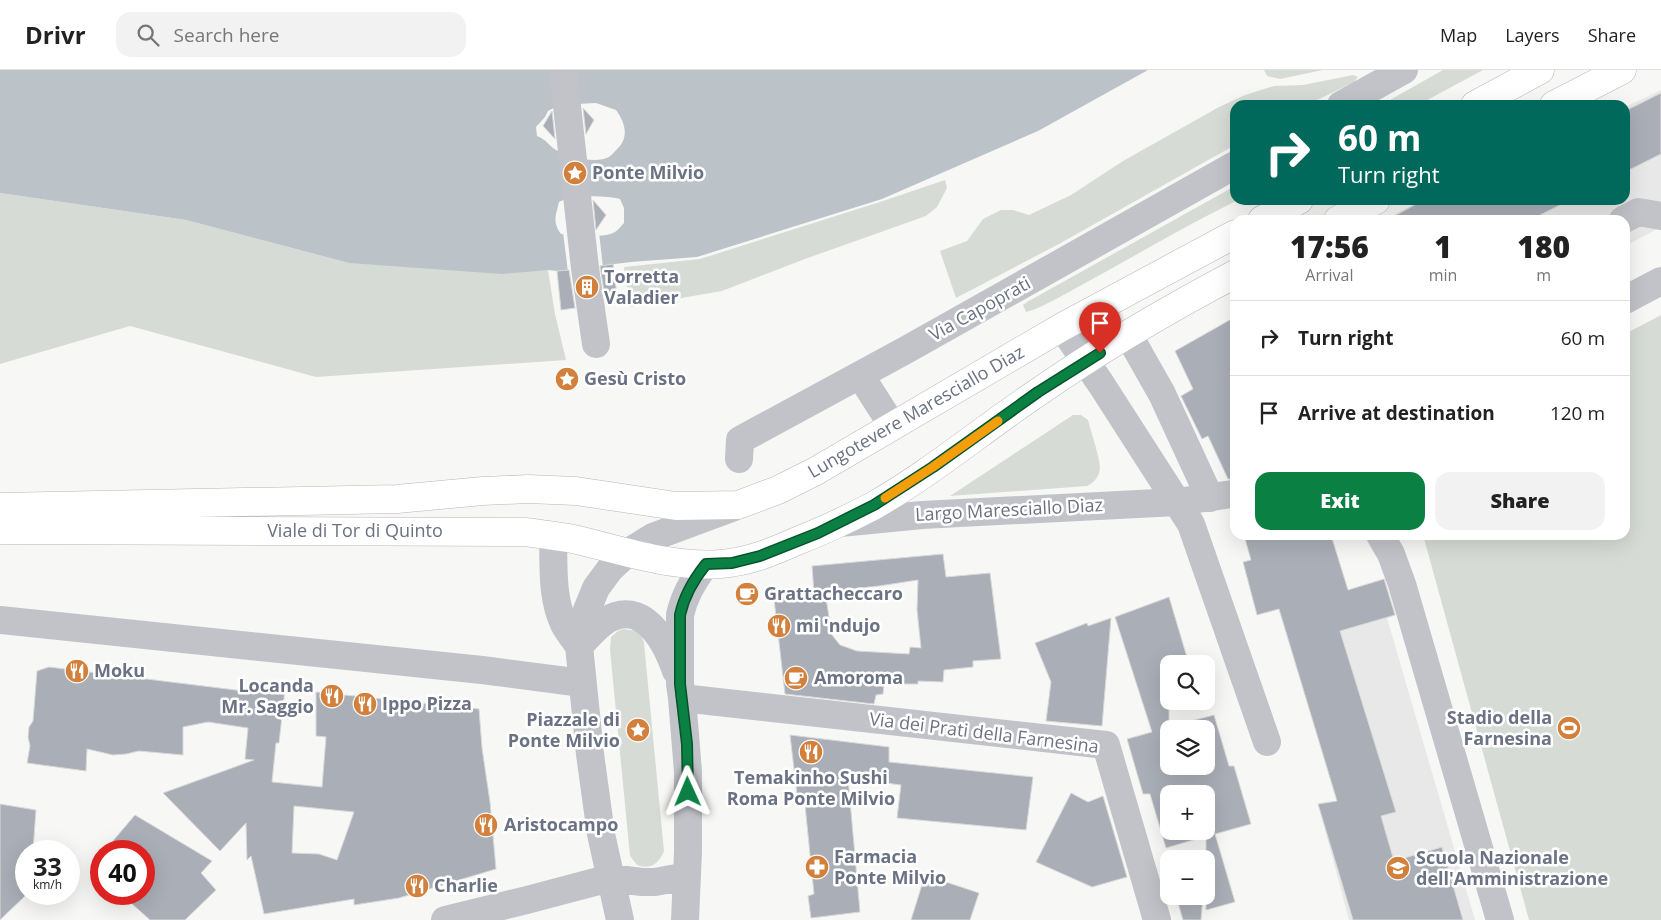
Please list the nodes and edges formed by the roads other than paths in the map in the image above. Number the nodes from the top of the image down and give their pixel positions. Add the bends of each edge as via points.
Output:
1 (564, 70) edge
2 (1404, 70) edge
3 (1540, 70) edge
4 (1622, 70) edge
5 (1350, 100) edge
6 (1484, 100) edge
7 (1564, 100) edge
8 (1230, 168) edge
9 (1290, 205) edge
10 (1366, 205) edge
11 (1271, 215) edge
12 (1348, 215) edge
13 (1630, 216) edge
14 (1661, 216) edge
15 (1230, 237) edge
16 (1230, 277) edge
17 (1661, 281) edge
18 (1630, 297) edge
19 (1062, 327) junction
20 (1121, 339) junction
21 (596, 344) dead end
22 (1086, 362) junction
23 (860, 375) junction
24 (892, 425) junction
25 (739, 460) dead end
26 (576, 491) joint
27 (1177, 502) junction
28 (738, 506) junction
29 (0, 507) edge
30 (840, 523) junction
31 (0, 530) edge
32 (553, 536) junction
33 (1383, 540) edge
34 (628, 553) junction
35 (706, 564) junction
36 (0, 620) edge
37 (579, 646) junction
38 (582, 683) junction
39 (681, 691) junction
40 (1267, 742) dead end
41 (688, 876) junction
42 (610, 878) junction
43 (444, 920) edge
44 (620, 920) edge
45 (685, 920) edge
46 (1157, 920) edge
47 (1500, 920) edge

1 - 21 street
2 - 5 street
3 - 6 main road
4 - 7 main road
8 - 23 street, Via Capoprati
9 - 11 main road
10 - 12 main road
13 - 14 street via 1638,212
15 - 19 main road, Lungotevere Maresciallo Diaz
16 - 20 main road
17 - 18 street
19 - 22 street
19 - 24 main road, Lungotevere Maresciallo Diaz
20 - 22 main road
20 - 27 street via 1166,445
20 - 27 street, Largo Maresciallo Diaz via 1162,394 1221,496
22 - 27 street
22 - 30 main road via 906,485
23 - 24 street
23 - 25 street, Via Capoprati via 740,440
24 - 28 main road, Lungotevere Maresciallo Diaz via 796,481
26 - 28 main road, Lungotevere Maresciallo Diaz via 676,506
26 - 29 main road, Viale di Tor di Quinto via 509,489 397,500
27 - 30 street, Largo Maresciallo Diaz via 922,515
27 - 40 street via 1196,533
28 - 34 street via 653,537
30 - 35 main road via 760,556 732,563
31 - 32 main road, Viale di Tor di Quinto via 516,532
32 - 34 main road, Viale di Tor di Quinto
32 - 37 street via 558,607 564,624
33 - 47 street via 1402,584
34 - 35 main road, Viale di Tor di Quinto via 658,560
34 - 37 street via 610,569 593,593
35 - 39 street via 691,586 680,615
36 - 38 street
37 - 38 street
37 - 39 street via 610,618 624,615 640,618 661,638
38 - 42 street via 598,815
39 - 41 street via 688,772
39 - 46 street, Via dei Prati della Farnesina via 1106,745
41 - 42 street via 655,882
41 - 45 street
42 - 43 street
42 - 44 street

